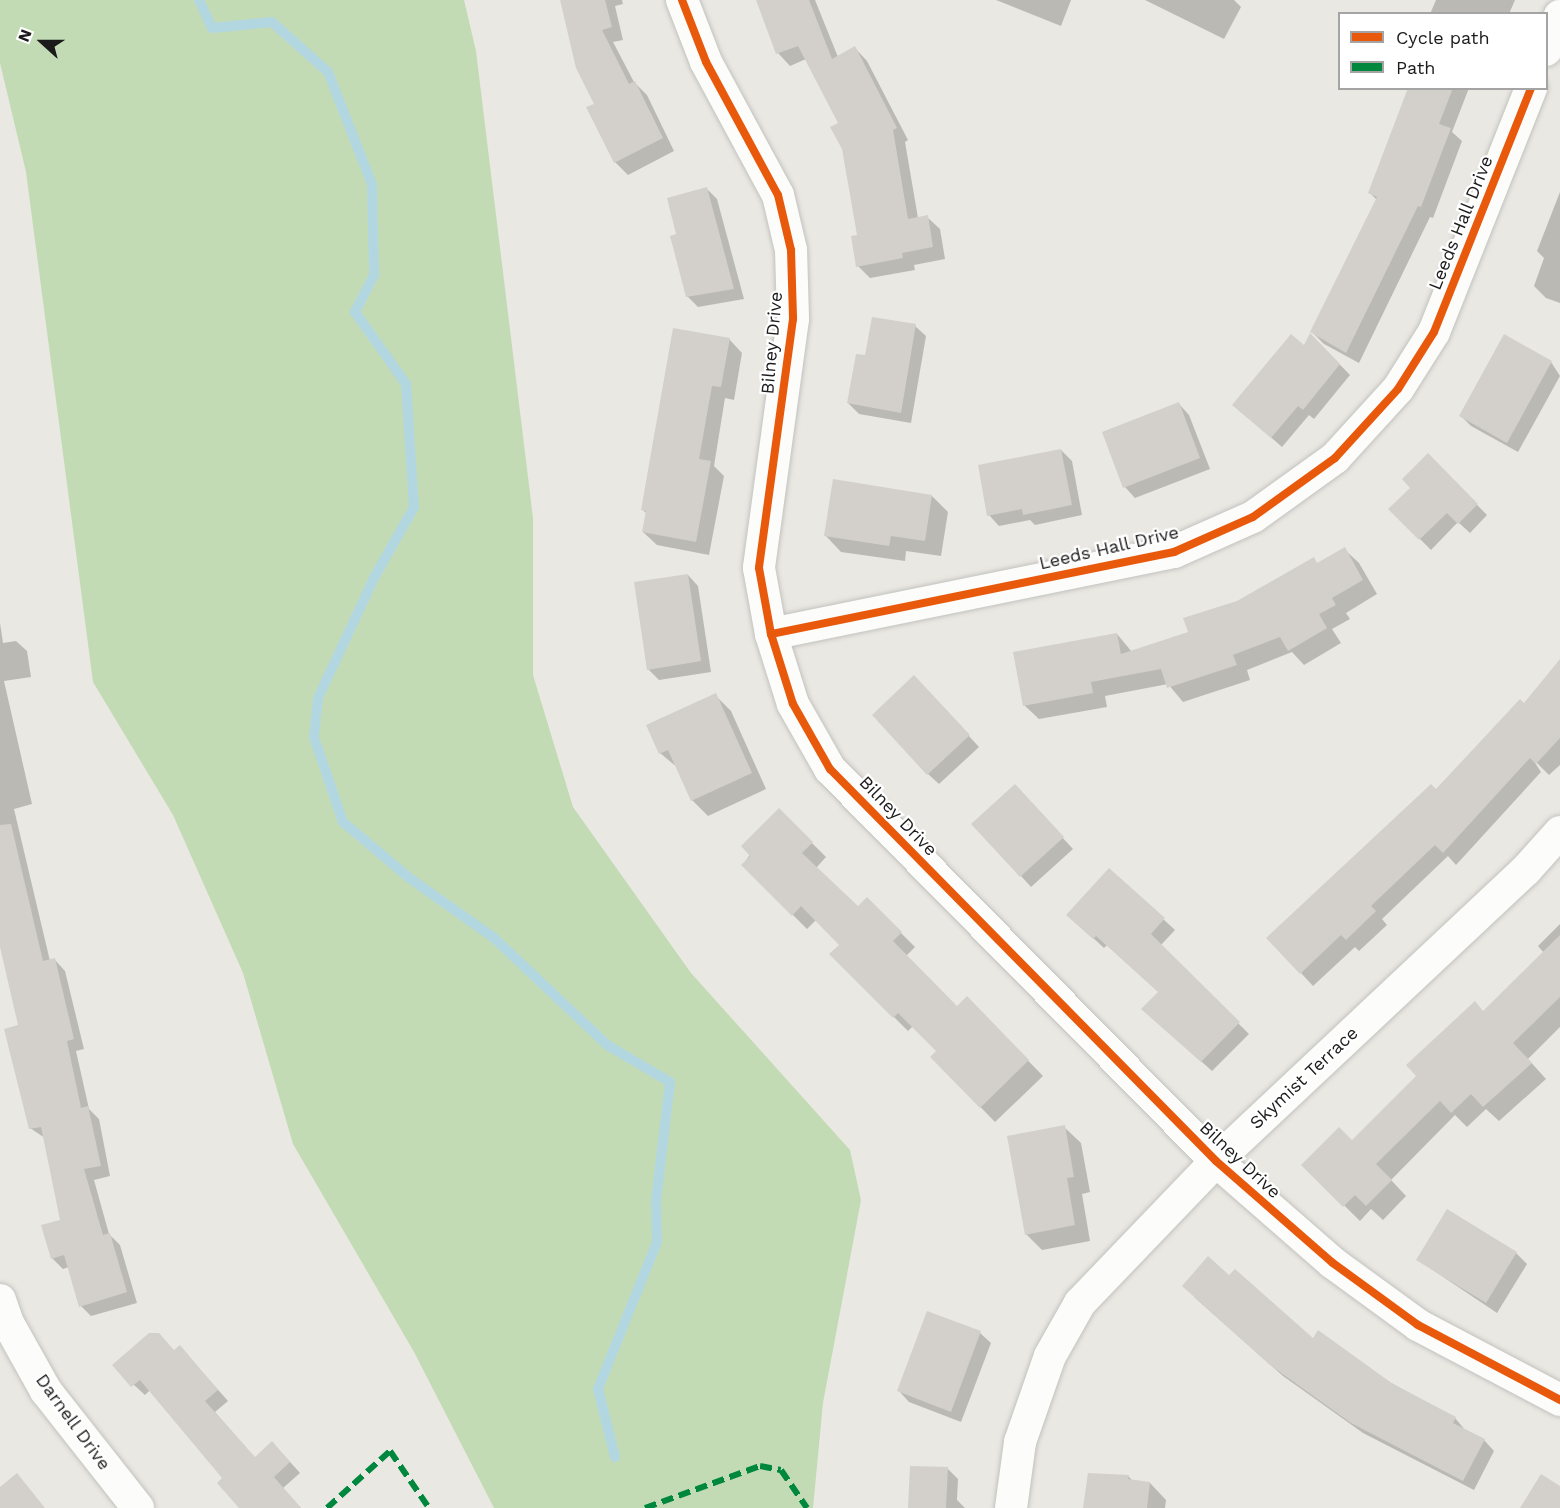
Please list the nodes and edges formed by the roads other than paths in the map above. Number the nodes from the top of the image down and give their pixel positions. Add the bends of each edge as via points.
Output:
1 (682, 0) edge
2 (1560, 16) edge
3 (1548, 45) edge
4 (1530, 90) edge
5 (771, 634) junction
6 (1560, 832) edge
7 (1215, 1161) junction
8 (0, 1300) edge
9 (1560, 1401) edge
10 (138, 1508) edge
11 (1011, 1508) edge

1 - 5 street, Bilney Drive via 706,63 778,195 791,250 793,319 759,568
2 - 3 street
4 - 5 street, Leeds Hall Drive via 1434,332 1398,389 1335,458 1252,517 1174,552
5 - 7 street, Bilney Drive via 793,704 830,768
6 - 7 street, Skymist Terrace via 1526,870
7 - 9 street, Bilney Drive via 1333,1263 1418,1325
7 - 11 street, Skymist Terrace via 1080,1303 1050,1356 1020,1442
8 - 10 street, Darnell Drive via 8,1323 46,1392

